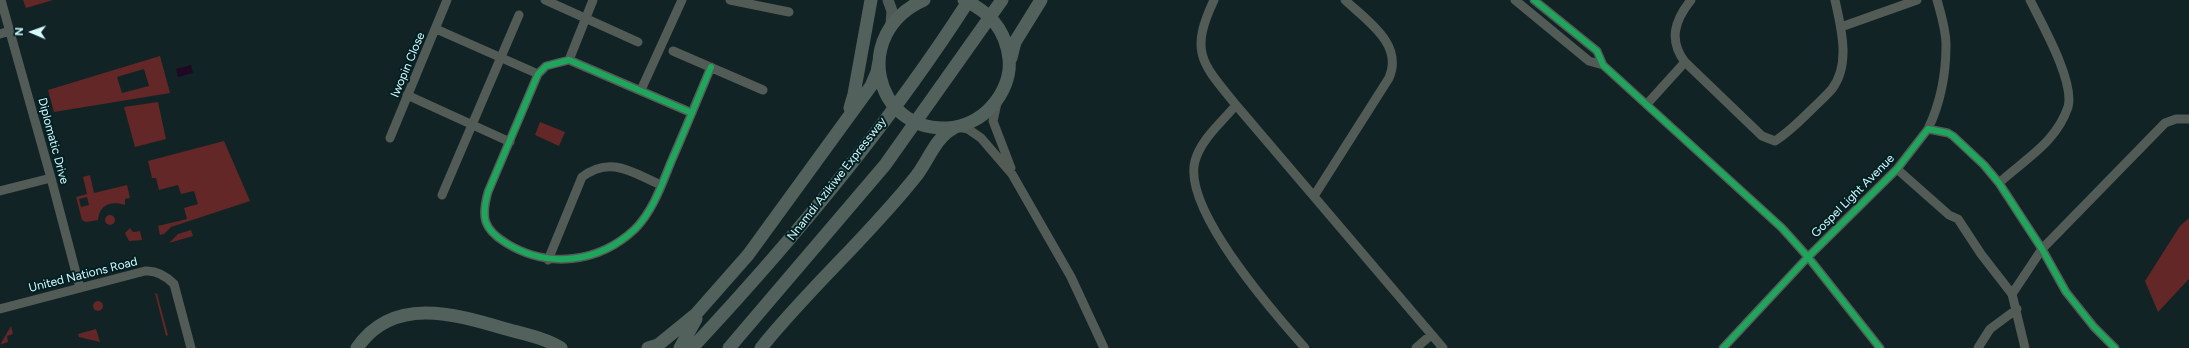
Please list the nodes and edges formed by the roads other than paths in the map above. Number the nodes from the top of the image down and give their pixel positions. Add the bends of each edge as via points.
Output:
1 (1, 0) edge
2 (447, 0) edge
3 (545, 0) edge
4 (593, 0) edge
5 (682, 0) edge
6 (730, 0) edge
7 (871, 0) edge
8 (888, 0) edge
9 (924, 0) edge
10 (964, 0) edge
11 (969, 0) edge
12 (1002, 0) edge
13 (1042, 0) edge
14 (1214, 0) edge
15 (1345, 0) edge
16 (1515, 0) edge
17 (1534, 0) edge
18 (1691, 0) edge
19 (1835, 0) edge
20 (1917, 0) edge
21 (1937, 0) edge
22 (2030, 0) edge
23 (1546, 10) junction
24 (789, 12) dead end
25 (519, 15) dead end
26 (585, 19) junction
27 (1538, 19) junction
28 (891, 24) junction
29 (1841, 27) junction
30 (436, 29) junction
31 (10, 31) junction
32 (0, 34) edge
33 (638, 42) dead end
34 (673, 51) dead end
35 (501, 57) junction
36 (569, 60) junction
37 (879, 61) junction
38 (1685, 62) junction
39 (1010, 63) junction
40 (1603, 65) junction
41 (711, 67) junction
42 (538, 74) junction
43 (641, 90) junction
44 (763, 90) dead end
45 (407, 96) junction
46 (999, 99) junction
47 (1647, 104) junction
48 (1236, 105) junction
49 (692, 113) junction
50 (1935, 115) junction
51 (2189, 119) edge
52 (844, 122) junction
53 (472, 124) junction
54 (956, 127) junction
55 (1928, 129) junction
56 (1950, 134) junction
57 (390, 138) dead end
58 (510, 142) junction
59 (1897, 169) junction
60 (1012, 174) junction
61 (51, 178) junction
62 (1999, 182) junction
63 (661, 185) junction
64 (0, 191) edge
65 (442, 195) dead end
66 (1314, 196) junction
67 (2042, 249) junction
68 (1808, 257) junction
69 (548, 260) junction
70 (80, 288) junction
71 (2012, 294) junction
72 (707, 302) junction
73 (0, 309) edge
74 (2017, 309) junction
75 (1431, 335) junction
76 (558, 346) edge
77 (191, 348) edge
78 (357, 348) edge
79 (569, 348) edge
80 (648, 348) edge
81 (680, 348) edge
82 (692, 348) edge
83 (729, 348) edge
84 (761, 348) edge
85 (1104, 348) edge
86 (1305, 348) edge
87 (1416, 348) edge
88 (1443, 348) edge
89 (1724, 348) edge
90 (1880, 348) edge
91 (1978, 348) edge
92 (2025, 348) edge
93 (2115, 348) edge

1 - 31 street, Diplomatic Drive
2 - 30 street, Iwopin Close
3 - 26 street
4 - 26 street
5 - 43 street
6 - 24 street
7 - 52 highway via 854,94
8 - 28 main road via 892,11
9 - 28 highway via 912,6
10 - 39 highway via 978,6 991,17 1008,46
11 - 82 highway, Nnamdi Azikiwe Expressway via 862,148 800,228
12 - 83 highway via 885,165
13 - 39 highway via 1015,42
14 - 48 street via 1202,29 1200,48 1207,67
15 - 66 street via 1383,36 1392,54 1392,67 1389,78
16 - 27 street
17 - 23 street
18 - 38 street via 1677,22 1677,51
19 - 29 street
20 - 29 street
21 - 50 street, Gospel Light Avenue via 1946,45
22 - 62 street via 2057,56 2068,88 2068,107 2058,128 2048,140
23 - 27 street
23 - 40 street via 1597,51
25 - 35 street
26 - 33 street
26 - 36 street
27 - 40 street via 1589,61
28 - 37 highway, Nnamdi Azikiwe Expressway via 880,48
29 - 38 street via 1843,54 1840,72 1832,88 1805,116 1775,141 1762,136
30 - 35 street
30 - 45 street, Iwopin Close
31 - 32 street
31 - 61 street, Diplomatic Drive
34 - 41 street
35 - 42 street
35 - 53 street
36 - 42 street via 546,66
36 - 43 street
37 - 52 highway, Nnamdi Azikiwe Expressway via 871,86
37 - 54 highway via 884,89 891,102 901,112 926,126
38 - 47 street
39 - 46 highway via 1007,82
40 - 47 street
41 - 44 street
41 - 49 street
42 - 58 street
43 - 49 street
45 - 53 street
45 - 57 street, Iwopin Close
46 - 54 highway via 988,112 974,121
46 - 60 street via 993,121
47 - 68 street via 1782,228
48 - 66 street
48 - 86 street via 1198,153 1193,170 1194,187 1207,216 1242,271 1272,312
49 - 63 street
50 - 55 street, Gospel Light Avenue
50 - 56 street
51 - 67 street via 2165,122
52 - 72 highway, Nnamdi Azikiwe Expressway via 766,232
53 - 58 street
53 - 65 street
54 - 60 street via 968,129 981,138
54 - 84 highway via 940,139 922,169 893,204 824,276
55 - 56 street
55 - 59 street, Gospel Light Avenue
56 - 62 street
58 - 69 street via 488,192 484,208 485,221 500,239 524,253
59 - 68 street, Gospel Light Avenue
59 - 71 street via 1949,215 1958,219
60 - 85 street via 1071,277
61 - 64 street
61 - 70 street, Diplomatic Drive
62 - 67 street
63 - 69 street via 636,228 615,244 582,256
63 - 69 street via 614,165 591,170 582,177
66 - 75 street
67 - 71 street
67 - 93 street via 2069,296
68 - 89 street, Gospel Light Avenue
68 - 90 street
70 - 73 street, United Nations Road
70 - 77 street, United Nations Road via 145,271 154,271 162,275 176,288
71 - 74 street
72 - 80 highway via 680,329 658,345
72 - 81 highway
74 - 91 street via 1990,329
74 - 92 street
75 - 87 street
75 - 88 street
76 - 78 highway via 469,318 439,312 415,313 394,318 372,330
76 - 79 highway

